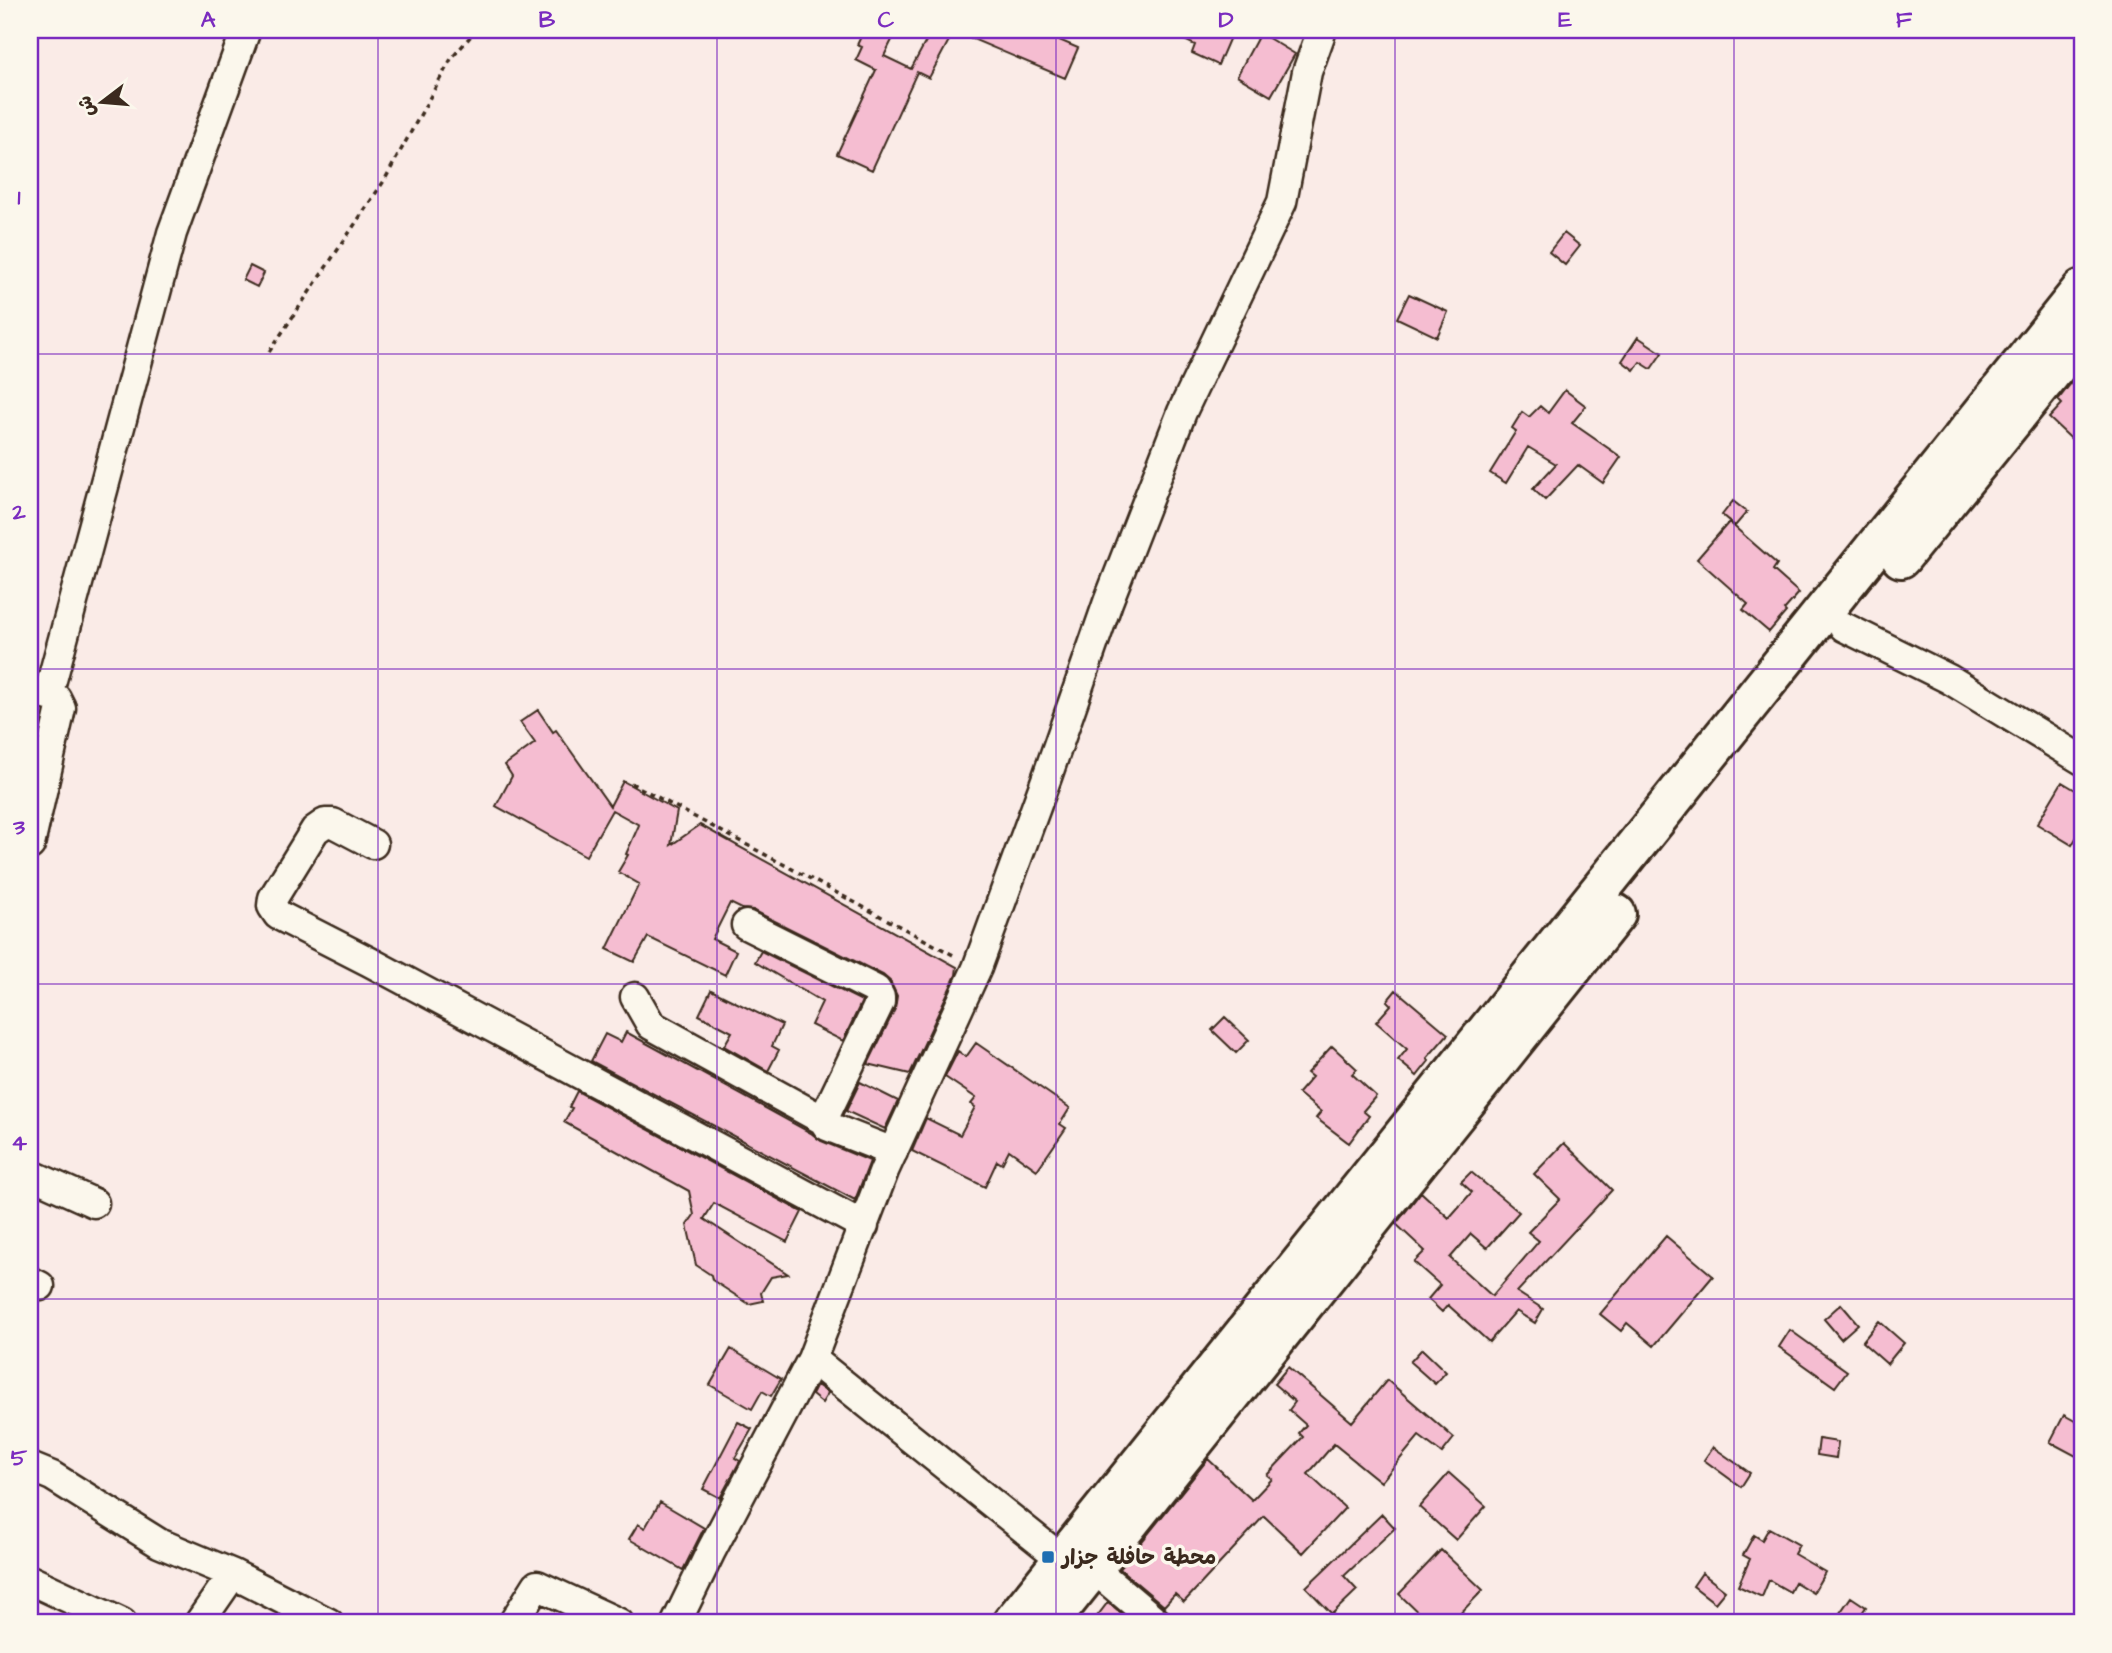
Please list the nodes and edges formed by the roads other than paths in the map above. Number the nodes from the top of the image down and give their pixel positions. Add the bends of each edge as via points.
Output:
1 (246, 30) edge
2 (1322, 30) edge
3 (2082, 289) edge
4 (2082, 335) edge
5 (1844, 627) junction
6 (39, 692) edge
7 (2082, 760) edge
8 (34, 804) edge
9 (373, 844) dead end
10 (30, 845) edge
11 (746, 925) dead end
12 (635, 997) dead end
13 (823, 1120) junction
14 (893, 1152) junction
15 (30, 1174) edge
16 (94, 1203) dead end
17 (864, 1226) junction
18 (812, 1359) junction
19 (30, 1467) edge
20 (1078, 1564) junction
21 (233, 1574) junction
22 (30, 1580) edge
23 (121, 1623) edge
24 (199, 1623) edge
25 (330, 1623) edge
26 (513, 1623) edge
27 (620, 1623) edge
28 (676, 1623) edge
29 (1012, 1623) edge
30 (1049, 1623) edge
31 (1158, 1623) edge

1 - 6 street via 172,233
2 - 14 street via 1307,72 1282,202 1182,412 1108,602 977,968
3 - 20 highway
4 - 5 highway
5 - 7 street via 1949,679
5 - 20 highway
6 - 8 street via 59,702 61,708
8 - 10 street
9 - 17 street via 333,823 315,830 273,898 278,915
11 - 13 street via 876,990 880,997
12 - 13 street via 651,1025
13 - 14 street via 827,1126
14 - 17 street
15 - 16 street
17 - 18 street
18 - 20 street
18 - 28 street
19 - 21 street via 159,1543
20 - 29 highway
20 - 30 highway
20 - 31 street
21 - 24 street
21 - 25 street
22 - 23 street
26 - 27 street via 537,1585

